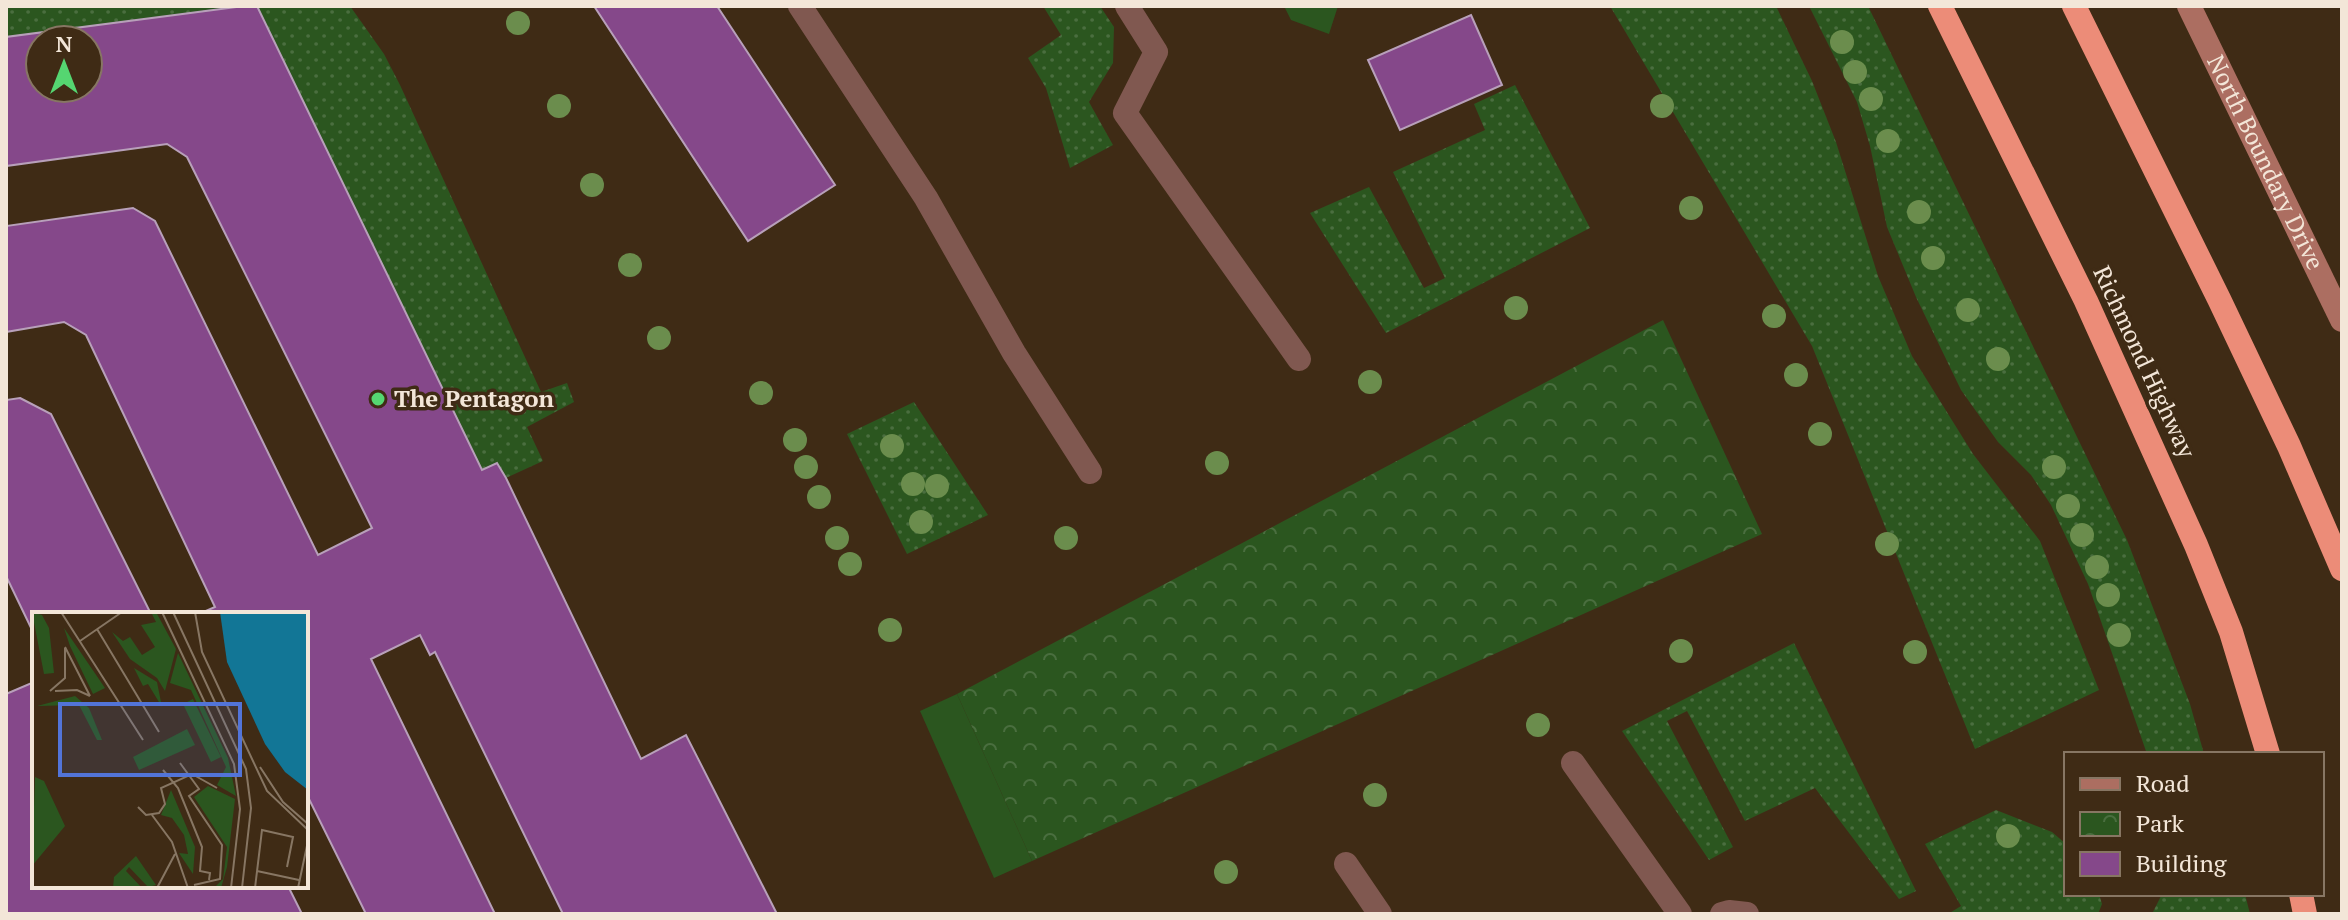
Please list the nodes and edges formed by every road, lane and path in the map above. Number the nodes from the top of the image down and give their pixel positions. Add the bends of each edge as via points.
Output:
1 (800, 6) edge
2 (1127, 6) edge
3 (1940, 6) edge
4 (2074, 6) edge
5 (2189, 6) edge
6 (2342, 320) edge
7 (1299, 359) dead end
8 (1090, 472) dead end
9 (2342, 569) edge
10 (2267, 752) edge
11 (1573, 763) dead end
12 (1346, 864) dead end
13 (1380, 914) edge
14 (1680, 914) edge

1 - 8 lane via 926,198 1014,353
2 - 7 lane via 1156,52 1125,113
3 - 10 highway, Richmond Highway via 2086,301 2196,545 2231,632
4 - 9 highway via 2251,366
5 - 6 street, North Boundary Drive
11 - 14 lane
12 - 13 lane

